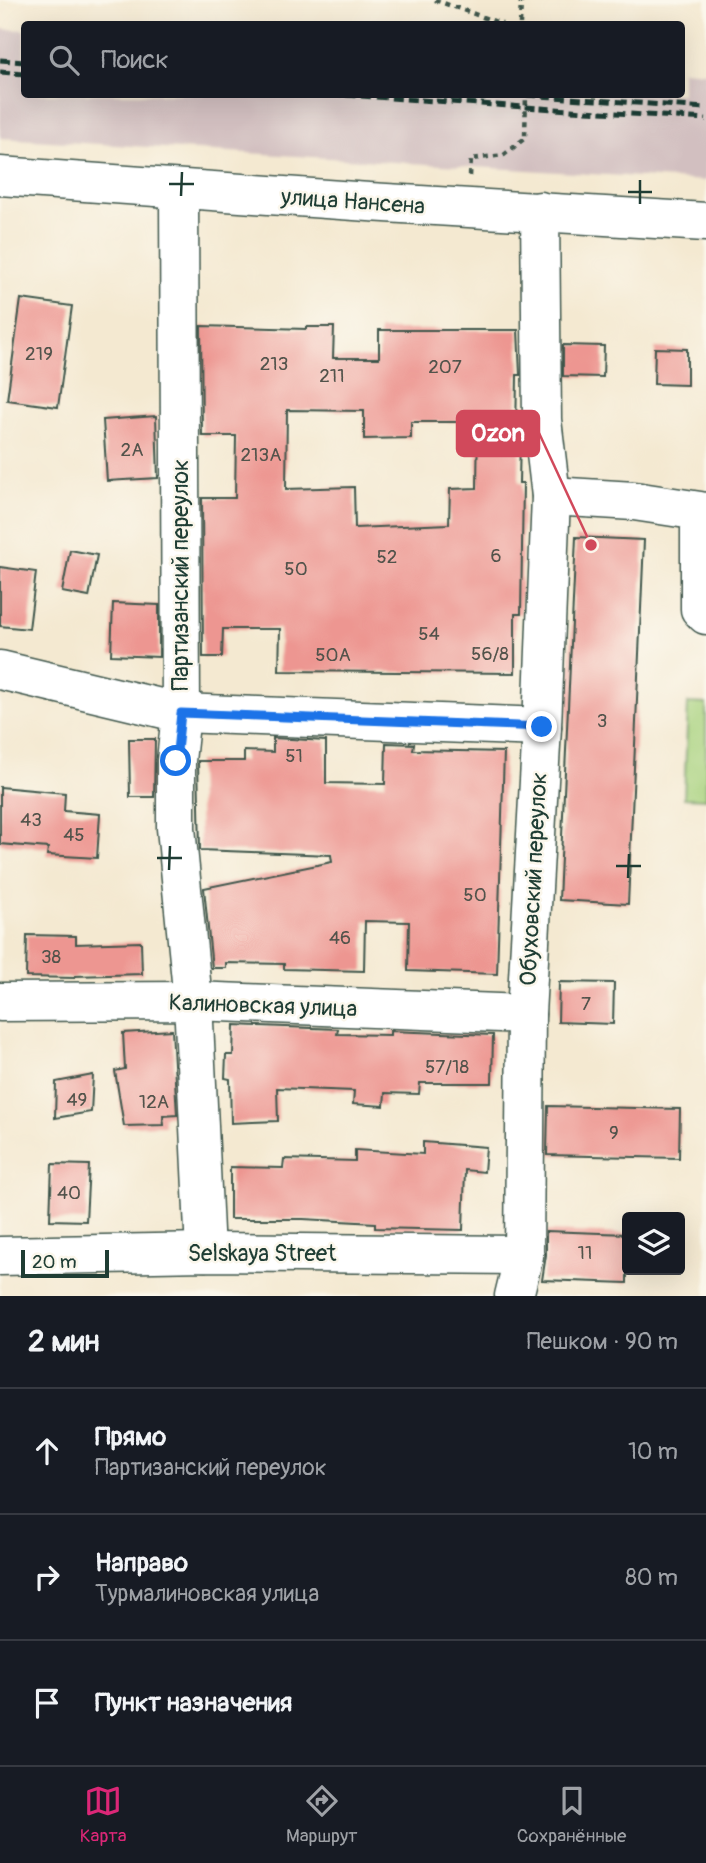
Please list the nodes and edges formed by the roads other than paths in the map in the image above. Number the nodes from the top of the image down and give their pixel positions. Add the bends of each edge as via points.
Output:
1 (0, 176) edge
2 (179, 190) junction
3 (540, 211) junction
4 (706, 222) edge
5 (551, 496) junction
6 (703, 511) edge
7 (706, 615) edge
8 (0, 670) edge
9 (181, 713) junction
10 (542, 727) junction
11 (193, 1001) junction
12 (0, 1002) edge
13 (526, 1014) junction
14 (205, 1252) junction
15 (524, 1255) junction
16 (0, 1256) edge
17 (514, 1296) edge

1 - 2 street, улица Нансена
2 - 3 street, улица Нансена
2 - 9 street, Партизанский переулок
3 - 4 street, улица Нансена
3 - 5 street, Обуховский переулок via 542,420
5 - 6 street
5 - 10 street, Обуховский переулок
6 - 7 street via 700,609
8 - 9 street
9 - 10 street
9 - 11 street, Партизанский переулок via 176,828
10 - 13 street, Обуховский переулок
11 - 12 street, Калиновская улица
11 - 13 street, Калиновская улица
11 - 14 street, Партизанский переулок
13 - 15 street, Обуховский переулок
14 - 15 street, Selskaya Street
14 - 16 street, Selskaya Street
15 - 17 street, Обуховский переулок

